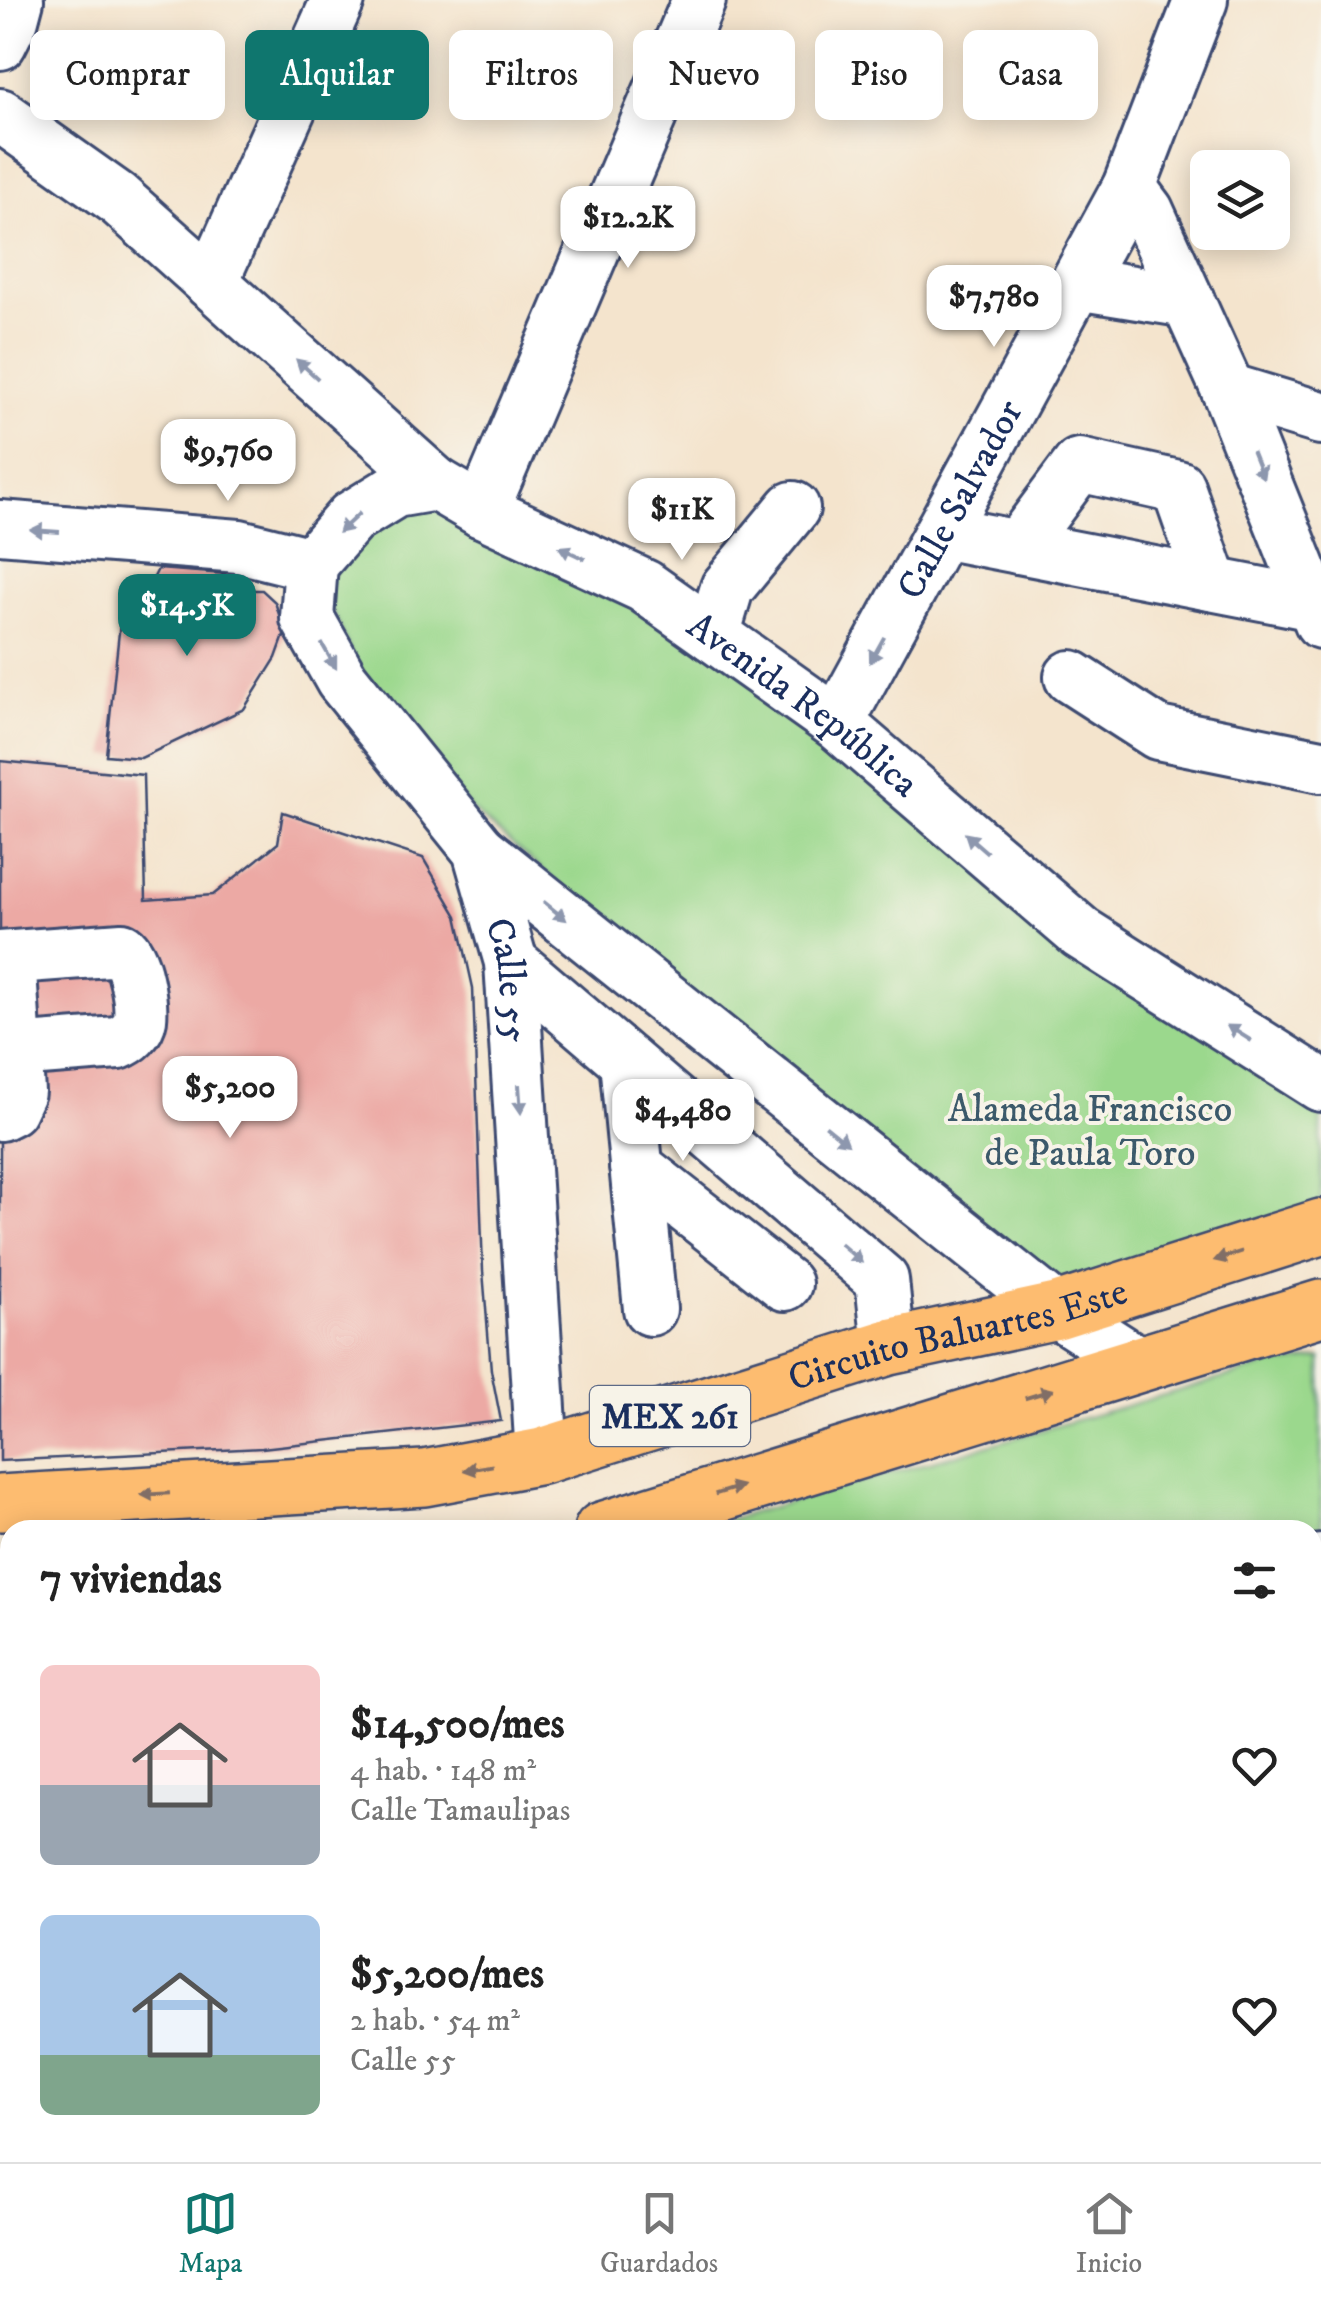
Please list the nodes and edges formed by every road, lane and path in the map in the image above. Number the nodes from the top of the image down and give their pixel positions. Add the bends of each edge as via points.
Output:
1 (17, 0) edge
2 (338, 0) edge
3 (699, 0) edge
4 (1202, 0) edge
5 (0, 43) edge
6 (0, 115) edge
7 (1129, 187) junction
8 (211, 283) junction
9 (1077, 283) junction
10 (1188, 301) junction
11 (1228, 390) junction
12 (1321, 418) edge
13 (436, 484) junction
14 (793, 508) dead end
15 (482, 511) junction
16 (0, 527) edge
17 (941, 532) junction
18 (1018, 547) junction
19 (312, 564) junction
20 (1212, 584) junction
21 (1317, 613) edge
22 (713, 636) junction
23 (1071, 677) dead end
24 (837, 723) junction
25 (1321, 766) edge
26 (479, 850) junction
27 (4, 958) edge
28 (511, 962) junction
29 (14, 1051) junction
30 (626, 1061) junction
31 (1321, 1085) edge
32 (0, 1114) edge
33 (636, 1168) junction
34 (1321, 1226) edge
35 (785, 1284) dead end
36 (1321, 1308) edge
37 (650, 1309) dead end
38 (1057, 1310) junction
39 (889, 1347) junction
40 (1138, 1363) junction
41 (542, 1456) junction
42 (0, 1503) edge
43 (644, 1520) edge

1 - 5 street
2 - 8 street
3 - 15 street
4 - 7 street, Calle Salvador
6 - 8 street, Avenida República via 118,198
7 - 9 street, Calle Salvador
7 - 10 street
13 -> 8 street, Avenida República
9 - 10 street
9 - 17 street, Calle Salvador
10 - 11 street
11 - 12 street
11 -> 21 street
13 - 15 street, Avenida República
13 -> 19 street via 395,492 350,518
14 - 22 street via 727,588
22 -> 15 street, Avenida República via 644,586
19 -> 16 street via 239,546
17 - 18 street
17 -> 24 street, Calle Salvador
18 - 20 street
18 - 20 street via 1078,465 1178,487
19 -> 26 street, Calle 55 via 307,618 342,680
20 - 21 street
22 - 24 street, Avenida República
23 - 25 street via 1158,733
31 -> 24 street, Avenida República via 1081,933
26 - 28 street, Calle 55
26 -> 38 street
27 - 29 street
27 - 29 street via 122,949 132,959 140,1018 118,1043
28 - 30 street
28 -> 41 street, Calle 55
29 - 32 street via 18,1092
30 - 33 street
30 -> 39 street via 882,1280
33 - 35 street
33 - 37 street
34 -> 38 main road, Circuito Baluartes Este / MEX 261
36 - 40 main road, Circuito Baluartes Este / MEX 261
38 - 39 main road, Circuito Baluartes Este / MEX 261
38 - 40 street
39 - 41 main road, Circuito Baluartes Este / MEX 261
43 -> 40 main road, Circuito Baluartes Este / MEX 261
41 -> 42 main road, Circuito Baluartes Este / MEX 261 via 424,1478

